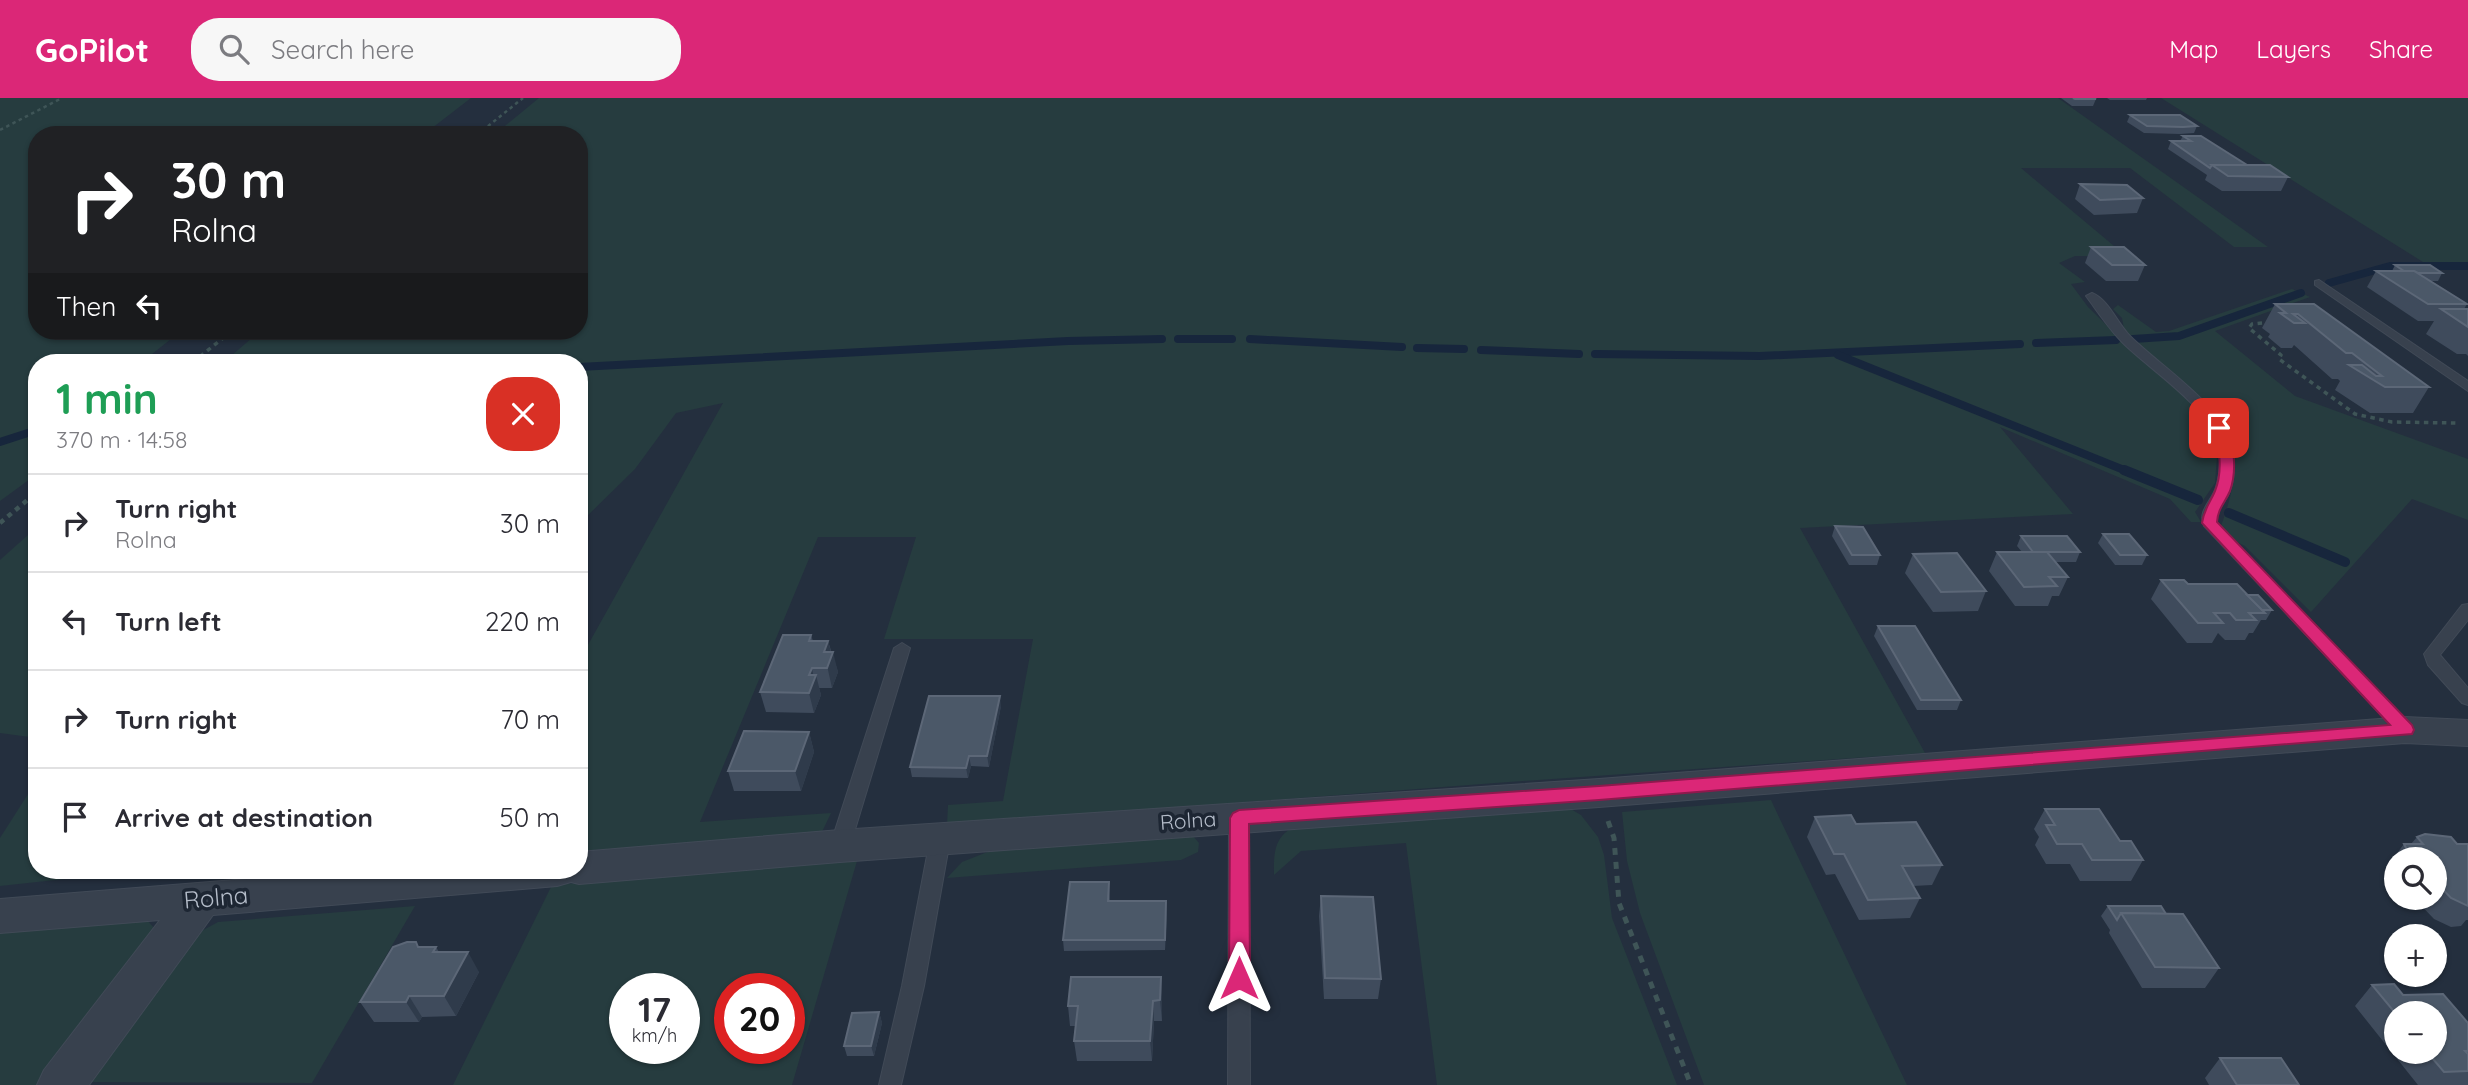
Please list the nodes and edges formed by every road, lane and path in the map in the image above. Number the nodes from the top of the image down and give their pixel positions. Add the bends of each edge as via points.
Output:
1 (62, 98) edge
2 (523, 98) edge
3 (488, 126) edge
4 (0, 130) edge
5 (2319, 283) dead end
6 (2092, 296) dead end
7 (2273, 322) dead end
8 (221, 340) edge
9 (203, 354) edge
10 (2468, 387) edge
11 (2457, 423) dead end
12 (28, 500) edge
13 (0, 523) edge
14 (2468, 609) edge
15 (902, 648) dead end
16 (2468, 699) edge
17 (2405, 730) junction
18 (2468, 733) edge
19 (1599, 793) junction
20 (1239, 818) junction
21 (940, 840) junction
22 (840, 846) junction
23 (588, 867) edge
24 (447, 879) edge
25 (201, 899) junction
26 (0, 916) edge
27 (61, 1085) edge
28 (890, 1085) edge
29 (1239, 1085) edge
30 (1691, 1085) edge

1 - 4 path
2 - 3 path
5 - 10 lane
6 - 17 lane via 2135,348 2219,428 2227,466 2209,523
7 - 11 path via 2249,328 2281,355 2279,359 2345,409 2392,422
8 - 9 path
12 - 13 path
14 - 16 lane via 2432,654
15 - 22 lane
17 - 18 street, Rolna
17 - 19 street, Rolna
19 - 20 street, Rolna
19 - 30 path via 1614,838 1619,903
20 - 21 street, Rolna
20 - 29 lane
21 - 22 street, Rolna
21 - 28 lane
22 - 23 street, Rolna
24 - 25 street, Rolna
25 - 26 street, Rolna
25 - 27 street

